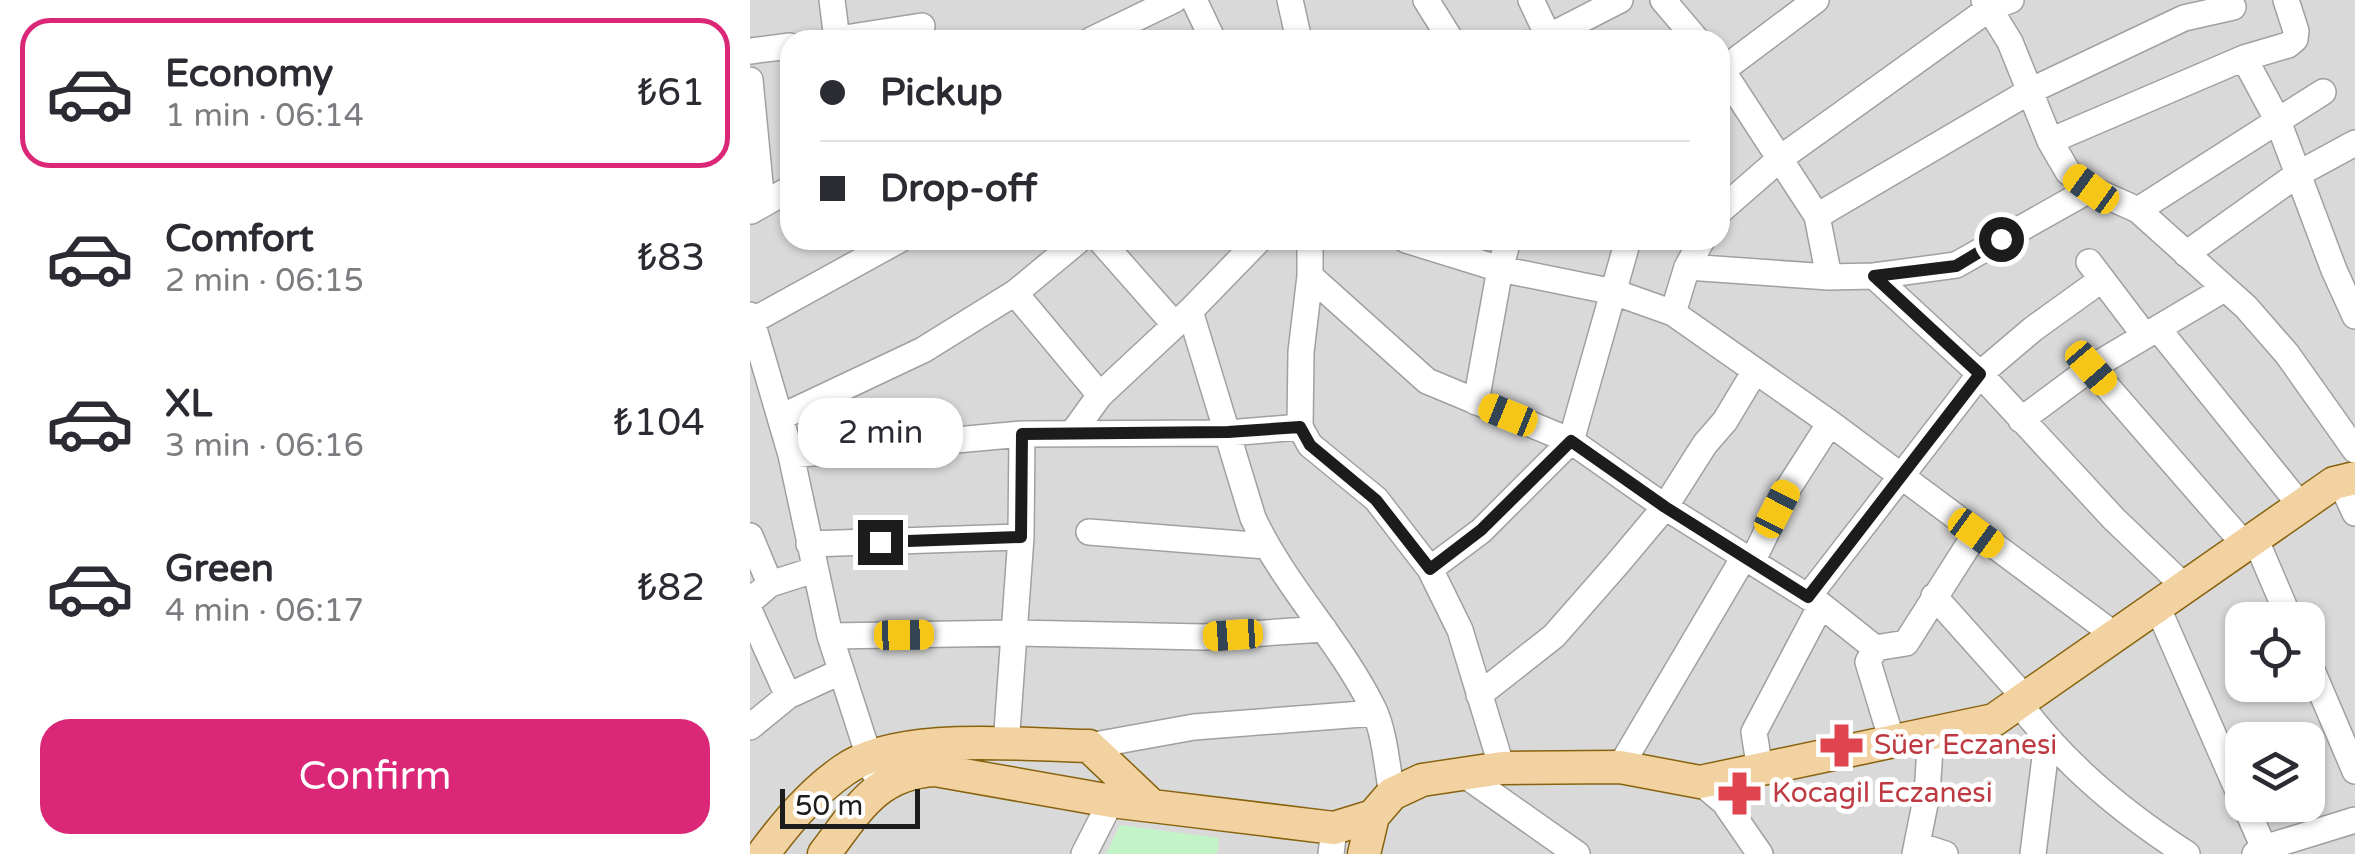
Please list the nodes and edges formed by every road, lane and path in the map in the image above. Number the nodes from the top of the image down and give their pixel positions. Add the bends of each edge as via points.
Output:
1 (832, 0) edge
2 (1174, 0) edge
3 (1194, 0) edge
4 (1290, 0) edge
5 (1426, 0) edge
6 (1532, 0) edge
7 (1620, 0) edge
8 (1662, 0) edge
9 (1816, 0) edge
10 (2286, 0) edge
11 (1995, 3) edge
12 (2233, 7) dead end
13 (2181, 9) edge
14 (922, 22) edge
15 (834, 30) edge
16 (883, 30) edge
17 (1112, 30) edge
18 (1208, 30) edge
19 (1298, 30) edge
20 (1445, 30) edge
21 (1544, 30) edge
22 (1562, 30) edge
23 (1688, 30) edge
24 (780, 48) edge
25 (750, 52) edge
26 (2244, 58) junction
27 (1730, 63) edge
28 (1730, 83) edge
29 (2030, 91) junction
30 (2322, 92) dead end
31 (751, 96) edge
32 (2278, 121) junction
33 (2050, 140) junction
34 (2355, 143) edge
35 (1782, 157) junction
36 (2298, 174) junction
37 (2091, 189) junction
38 (780, 195) edge
39 (1730, 202) edge
40 (756, 208) edge
41 (2138, 210) junction
42 (1817, 216) junction
43 (880, 250) edge
44 (1067, 250) edge
45 (1111, 250) edge
46 (1248, 250) edge
47 (1310, 250) edge
48 (1454, 250) edge
49 (1505, 250) edge
50 (1625, 250) edge
51 (1697, 250) edge
52 (2186, 254) junction
53 (1688, 267) junction
54 (1500, 269) junction
55 (2344, 270) edge
56 (1310, 276) junction
57 (1829, 276) junction
58 (1874, 276) junction
59 (2224, 289) junction
60 (1614, 292) junction
61 (1014, 293) junction
62 (1673, 313) junction
63 (2355, 316) edge
64 (751, 318) edge
65 (1182, 318) junction
66 (2152, 333) junction
67 (2091, 368) junction
68 (1754, 371) junction
69 (1980, 374) junction
70 (1100, 396) junction
71 (1476, 402) junction
72 (781, 418) junction
73 (2020, 420) junction
74 (1830, 423) junction
75 (1300, 427) junction
76 (1074, 431) junction
77 (1228, 432) junction
78 (1022, 434) junction
79 (1571, 441) junction
80 (2355, 450) edge
81 (791, 455) junction
82 (1899, 476) junction
83 (2350, 491) edge
84 (2301, 506) junction
85 (1665, 507) junction
86 (1088, 532) dead end
87 (1976, 533) junction
88 (750, 536) edge
89 (1021, 537) junction
90 (2250, 542) junction
91 (809, 544) junction
92 (1266, 546) junction
93 (1748, 559) junction
94 (1430, 569) junction
95 (814, 570) junction
96 (770, 584) junction
97 (2184, 587) junction
98 (1934, 596) junction
99 (750, 601) edge
100 (1814, 601) junction
101 (2281, 602) edge
102 (2157, 606) junction
103 (750, 612) edge
104 (1324, 629) junction
105 (1015, 634) junction
106 (830, 636) junction
107 (2116, 636) junction
108 (1875, 648) junction
109 (840, 672) junction
110 (1479, 694) junction
111 (788, 696) junction
112 (2022, 701) junction
113 (2325, 701) edge
114 (1375, 713) junction
115 (750, 727) edge
116 (1931, 733) junction
117 (1892, 741) junction
118 (2047, 741) junction
119 (1006, 745) junction
120 (1089, 746) junction
121 (2225, 759) edge
122 (1620, 767) junction
123 (1502, 768) junction
124 (1760, 770) junction
125 (874, 772) junction
126 (2355, 772) edge
127 (1465, 775) junction
128 (1700, 782) junction
129 (1111, 800) junction
130 (1150, 805) junction
131 (2355, 820) edge
132 (2250, 822) edge
133 (1376, 832) edge
134 (1332, 841) edge
135 (1916, 850) edge
136 (2259, 851) edge
137 (763, 854) edge
138 (824, 854) edge
139 (1084, 854) edge
140 (1576, 854) edge
141 (1760, 854) edge
142 (1945, 854) edge
143 (2033, 854) edge
144 (2186, 854) edge

1 - 15 street
2 - 17 street
3 - 18 street
4 - 19 street
5 - 20 street
6 - 21 street
7 - 22 street
8 - 23 street
9 - 27 street
10 - 26 street via 2295,39
11 - 29 street
11 - 35 street
12 - 13 street
13 - 29 street
14 - 16 street
24 - 25 street
26 - 32 street
26 - 33 street
28 - 35 street
29 - 33 street
29 - 42 street
30 - 32 street
31 - 40 street
32 - 36 street
32 - 41 street
33 - 37 street via 2068,172
34 - 36 street
35 - 39 street
35 - 42 street
36 - 52 street
36 - 55 street
37 - 41 street
37 - 58 street via 1956,266
38 - 40 street
41 - 52 street
42 - 57 street
43 - 64 street
44 - 61 street
45 - 65 street
46 - 65 street
47 - 56 street
48 - 54 street
49 - 54 street
50 - 60 street
51 - 53 street
52 - 59 street
53 - 57 street
53 - 62 street
54 - 60 street
54 - 71 street
55 - 63 street
56 - 71 street via 1427,382
56 - 75 street
57 - 58 street
58 - 69 street
59 - 66 street
59 - 80 street via 2288,354
60 - 62 street
60 - 79 street
61 - 70 street
61 - 72 street via 923,350
62 - 68 street
64 - 72 street
65 - 70 street
65 - 77 street
66 - 67 street
66 - 69 street via 2095,271
66 - 84 street
67 - 73 street
67 - 90 street
68 - 74 street
68 - 85 street
69 - 73 street
69 - 82 street
70 - 76 street
71 - 79 street
72 - 81 street
73 - 97 street
74 - 82 street
74 - 93 street
75 - 77 street
75 - 94 street via 1310,445 1376,500
76 - 77 street
76 - 78 street
77 - 92 street
78 - 81 street
78 - 89 street
79 - 85 street
79 - 94 street via 1481,530
81 - 91 street
82 - 87 street
82 - 100 street
83 - 84 main road via 2334,483
84 - 90 main road
85 - 93 street
85 - 110 street via 1554,636
86 - 92 street
87 - 98 street
87 - 107 street
88 - 96 street
89 - 91 street
89 - 105 street
90 - 97 main road
90 - 101 street
91 - 95 street
92 - 104 street
93 - 100 street
93 - 122 street
94 - 110 street via 1460,630
95 - 96 street
95 - 106 street
96 - 99 street
97 - 102 main road
98 - 108 street via 1906,643
98 - 112 street
100 - 108 street
100 - 124 street via 1754,732
102 - 107 main road
102 - 121 street
103 - 111 street
104 - 105 street via 1203,637
104 - 114 street
105 - 106 street
105 - 119 street
106 - 109 street
107 - 112 main road
108 - 117 street via 1868,662
109 - 111 street
109 - 125 street
110 - 123 street
111 - 115 street
112 - 116 main road via 1994,720
112 - 118 street
113 - 126 street
114 - 120 street via 1194,728
114 - 133 street
116 - 117 main road
116 - 135 street
117 - 124 main road
118 - 143 street
118 - 144 street via 2130,818
119 - 120 main road
119 - 125 main road via 934,744
120 - 130 main road
122 - 123 main road
122 - 128 main road
123 - 127 main road
124 - 128 main road
125 - 129 main road via 935,770
125 - 137 main road via 846,768 798,809
125 - 138 main road
127 - 133 main road via 1422,780
127 - 140 street
128 - 141 street via 1724,802
129 - 130 main road
129 - 139 street
130 - 134 main road
131 - 136 street
132 - 136 street
133 - 134 main road
135 - 142 street

